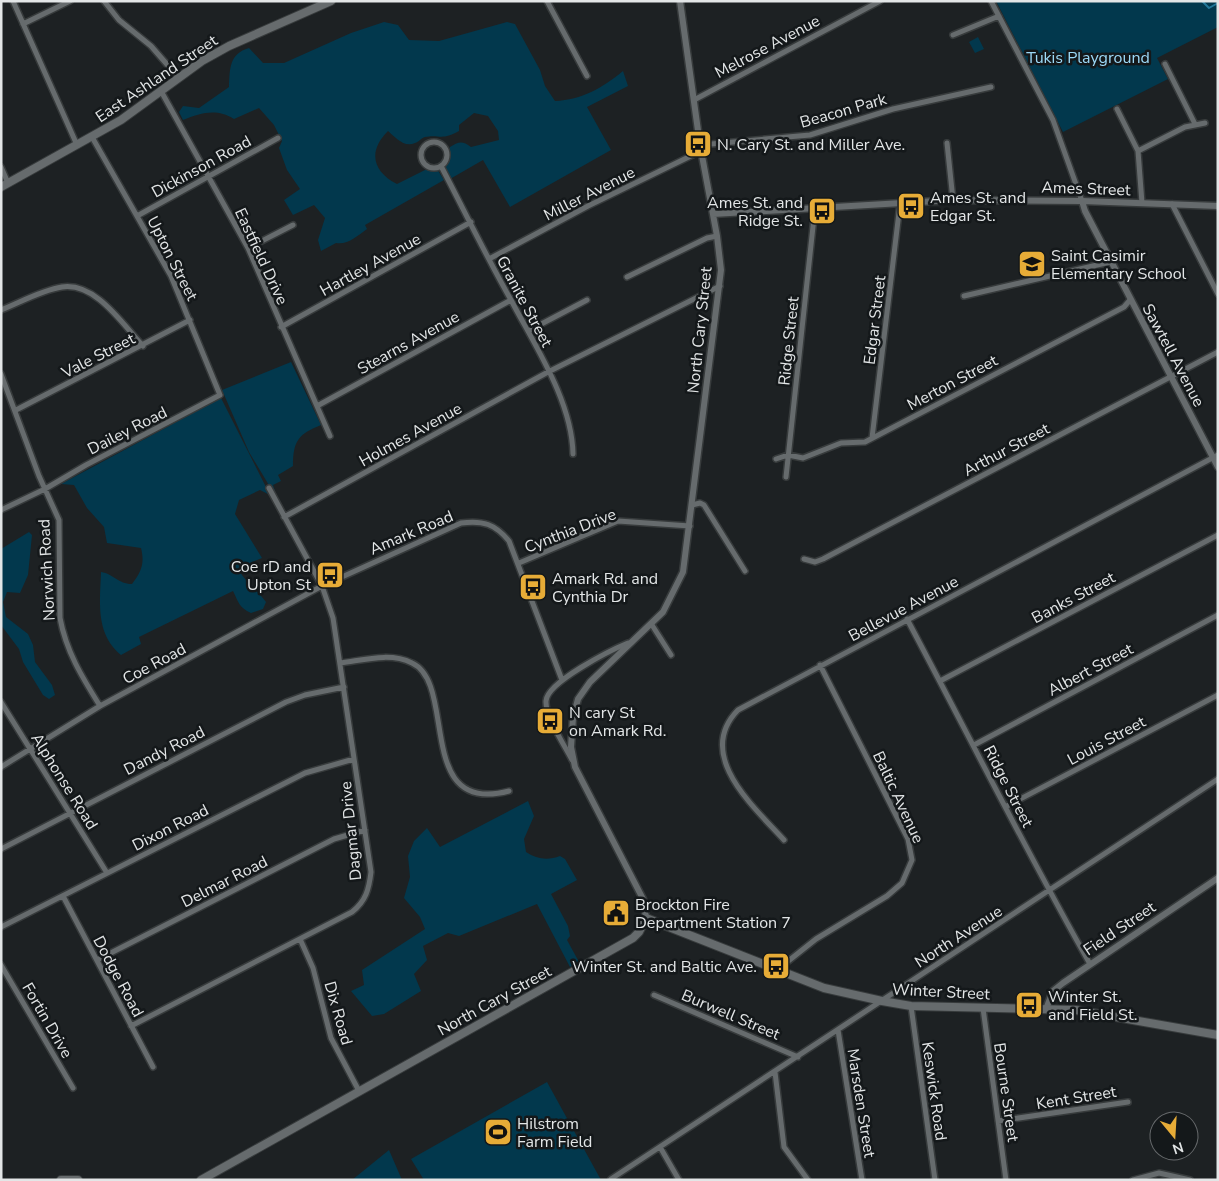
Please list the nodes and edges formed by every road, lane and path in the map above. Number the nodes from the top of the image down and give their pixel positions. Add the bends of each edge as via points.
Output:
1 (13, 1) edge
2 (70, 1) edge
3 (104, 1) edge
4 (331, 1) edge
5 (547, 1) edge
6 (680, 1) edge
7 (880, 1) edge
8 (991, 1) edge
9 (999, 16) junction
10 (23, 24) junction
11 (953, 35) dead end
12 (1165, 64) dead end
13 (587, 76) dead end
14 (178, 77) junction
15 (991, 87) dead end
16 (161, 91) junction
17 (694, 100) junction
18 (1117, 109) dead end
19 (1205, 123) dead end
20 (1196, 124) junction
21 (92, 137) junction
22 (278, 138) dead end
23 (947, 143) dead end
24 (77, 145) junction
25 (700, 148) junction
26 (1138, 151) junction
27 (441, 166) junction
28 (1, 167) edge
29 (210, 176) junction
30 (4, 185) edge
31 (953, 200) junction
32 (1082, 201) junction
33 (1142, 203) junction
34 (900, 204) junction
35 (1172, 204) junction
36 (1218, 206) edge
37 (815, 208) junction
38 (714, 214) junction
39 (137, 216) junction
40 (471, 222) junction
41 (292, 225) dead end
42 (717, 236) junction
43 (248, 248) junction
44 (489, 259) junction
45 (1110, 262) junction
46 (627, 277) dead end
47 (720, 286) junction
48 (1218, 294) edge
49 (964, 296) dead end
50 (511, 300) junction
51 (587, 300) dead end
52 (1130, 300) junction
53 (1, 310) edge
54 (190, 320) junction
55 (281, 327) junction
56 (528, 331) junction
57 (143, 346) junction
58 (1218, 352) edge
59 (548, 372) junction
60 (1, 374) edge
61 (1170, 377) junction
62 (220, 395) joint
63 (317, 406) junction
64 (16, 410) junction
65 (330, 436) dead end
66 (872, 438) junction
67 (573, 454) dead end
68 (788, 456) junction
69 (1215, 456) edge
70 (776, 459) dead end
71 (1218, 467) edge
72 (786, 477) dead end
73 (269, 488) dead end
74 (46, 489) junction
75 (692, 505) junction
76 (1, 510) edge
77 (284, 517) junction
78 (690, 526) junction
79 (1218, 536) edge
80 (804, 560) dead end
81 (518, 563) junction
82 (745, 571) dead end
83 (322, 586) junction
84 (1218, 615) edge
85 (908, 619) junction
86 (652, 625) junction
87 (629, 643) junction
88 (671, 655) dead end
89 (341, 663) junction
90 (820, 666) junction
91 (562, 680) junction
92 (940, 681) junction
93 (344, 688) junction
94 (1218, 695) edge
95 (1, 702) edge
96 (100, 706) junction
97 (974, 745) junction
98 (30, 748) junction
99 (354, 759) junction
100 (1, 767) edge
101 (576, 767) junction
102 (1218, 780) edge
103 (509, 791) dead end
104 (1007, 806) junction
105 (71, 812) junction
106 (365, 830) junction
107 (784, 840) dead end
108 (1, 849) edge
109 (108, 873) junction
110 (1218, 878) edge
111 (1049, 891) junction
112 (63, 896) junction
113 (646, 918) junction
114 (1, 928) edge
115 (300, 939) junction
116 (97, 960) junction
117 (1090, 964) junction
118 (1, 965) edge
119 (776, 971) junction
120 (654, 995) dead end
121 (882, 1001) junction
122 (910, 1006) junction
123 (983, 1008) junction
124 (1046, 1010) junction
125 (131, 1026) junction
126 (838, 1030) junction
127 (1218, 1035) edge
128 (798, 1057) junction
129 (153, 1067) dead end
130 (774, 1072) junction
131 (73, 1088) dead end
132 (359, 1091) junction
133 (1128, 1102) dead end
134 (998, 1121) junction
135 (660, 1147) junction
136 (611, 1179) edge
137 (61, 1180) edge
138 (78, 1180) edge
139 (201, 1180) edge
140 (679, 1180) edge
141 (808, 1180) edge
142 (862, 1180) edge
143 (935, 1180) edge
144 (1006, 1180) edge
145 (1133, 1180) edge
146 (1190, 1180) edge

1 - 10 street
2 - 10 street
3 - 14 street via 118,20 151,46
4 - 14 main road, East Ashland Street via 228,46
5 - 13 street
6 - 17 street, North Cary Street
7 - 17 street, Melrose Avenue
8 - 9 street
9 - 11 street
9 - 32 street via 1053,120
10 - 24 street
12 - 20 street
14 - 16 main road, East Ashland Street
15 - 25 street, Beacon Park via 893,108 810,135
16 - 21 main road, East Ashland Street
16 - 29 street, Eastfield Drive
17 - 25 street, North Cary Street
18 - 26 street
19 - 20 street
20 - 26 street
21 - 24 main road, East Ashland Street
21 - 39 street, Upton Street
22 - 29 street, Dickinson Road
23 - 31 street
24 - 30 main road, East Ashland Street
25 - 38 street, North Cary Street
25 - 44 street, Miller Avenue
26 - 33 street
27 - 27 street, Granite Street via 447,158 445,148 437,142 426,145 421,155 424,162 433,168
27 - 40 street, Granite Street
28 - 30 street
29 - 39 street, Dickinson Road
29 - 43 street, Eastfield Drive
31 - 32 street, Ames Street
31 - 34 street, Ames Street
32 - 33 street, Ames Street
32 - 45 street, Sawtell Avenue
33 - 35 street, Ames Street
34 - 37 street, Ames Street
34 - 66 street, Edgar Street
35 - 36 street, Ames Street
35 - 48 street
37 - 38 street, Ames Street
37 - 68 street, Ridge Street
38 - 42 street, North Cary Street
39 - 54 street, Upton Street via 171,276
40 - 44 street, Granite Street
40 - 55 street, Hartley Avenue
41 - 43 street
42 - 46 street
42 - 47 street, North Cary Street
43 - 55 street, Eastfield Drive
44 - 50 street, Granite Street
45 - 49 street
45 - 52 street, Sawtell Avenue
47 - 59 street, Holmes Avenue
47 - 75 street, North Cary Street
50 - 56 street, Granite Street
50 - 63 street, Stearns Avenue
51 - 56 street
52 - 61 street, Sawtell Avenue
52 - 66 street, Merton Street
53 - 57 street via 58,288 78,288 101,302
54 - 57 street, Vale Street
54 - 62 street, Upton Street
55 - 63 street, Eastfield Drive
56 - 59 street, Granite Street
57 - 64 street, Vale Street
58 - 61 street, Arthur Street
59 - 67 street, Granite Street via 565,408 572,432
59 - 77 street, Holmes Avenue
60 - 64 street, Norwich Road
61 - 69 street, Sawtell Avenue
61 - 80 street, Arthur Street via 818,562
62 - 74 street, Dailey Road via 86,464
63 - 65 street, Eastfield Drive
64 - 74 street, Norwich Road
66 - 68 street, Merton Street via 822,449 803,458
68 - 70 street, Merton Street
68 - 72 street, Ridge Street
69 - 71 street, Sawtell Avenue
69 - 85 street, Bellevue Avenue
73 - 77 street
74 - 76 street, Dailey Road
74 - 96 street, Norwich Road via 61,531 62,631 72,661
75 - 78 street, North Cary Street
75 - 82 street via 704,505
77 - 83 street
78 - 81 street, Cynthia Drive via 618,521
78 - 86 street, North Cary Street via 683,572 672,598
79 - 92 street, Banks Street
81 - 83 street, Amark Road via 509,541 498,529 476,521 444,530
81 - 91 street, Amark Road
83 - 89 street, Dagmar Drive via 333,618
83 - 96 street, Coe Road
84 - 97 street, Albert Street
85 - 90 street, Bellevue Avenue
85 - 92 street, Ridge Street
86 - 87 street, North Cary Street
86 - 88 street
87 - 91 street, North Cary Street
87 - 101 street, North Cary Street via 590,682 578,699 571,735
89 - 93 street, Dagmar Drive
89 - 103 street via 392,657 419,667 433,694 444,754 456,778 473,792 485,796
90 - 107 street, Bellevue Avenue via 738,710 725,728 724,750 731,777 740,792
90 - 119 street, Baltic Avenue via 908,839 912,860 906,877 894,891 834,926
91 - 101 street, North Cary Street via 549,692 547,710
92 - 97 street, Ridge Street
93 - 99 street, Dagmar Drive
93 - 105 street, Dandy Road via 286,702
94 - 104 street, Louis Street
95 - 98 street, Alphonse Road
96 - 98 street, Coe Road
97 - 104 street, Ridge Street
98 - 100 street, Coe Road
98 - 105 street, Alphonse Road
99 - 106 street, Dagmar Drive
99 - 109 street, Dixon Road via 305,773
101 - 113 street, North Cary Street via 643,899
102 - 111 street, North Avenue
104 - 111 street, Ridge Street
105 - 108 street, Dandy Road
105 - 109 street, Alphonse Road
106 - 115 street, Dagmar Drive via 371,872 364,899 352,912
106 - 116 street, Delmar Road via 334,839
109 - 112 street, Dixon Road
110 - 117 street, Field Street
111 - 117 street, Ridge Street
111 - 121 street, North Avenue
112 - 114 street, Dixon Road
112 - 116 street, Dodge Road
113 - 119 main road, Winter Street
113 - 132 main road, North Cary Street via 633,938
115 - 125 street, Dagmar Drive
115 - 132 street, Dix Road via 313,968 331,1038
116 - 125 street, Dodge Road
117 - 124 street, Field Street via 1053,991
118 - 131 street, Fortin Drive
119 - 121 main road, Winter Street via 824,988
120 - 128 street, Burwell Street
121 - 122 main road, Winter Street
121 - 126 street, North Avenue
122 - 123 main road, Winter Street
122 - 143 street, Keswick Road
123 - 124 main road, Winter Street
123 - 134 street, Bourne Street
124 - 127 main road, Winter Street via 1076,1010
125 - 129 street, Dodge Road
126 - 128 street, North Avenue
126 - 142 street, Marsden Street
128 - 130 street, North Avenue
130 - 135 street, North Avenue
130 - 141 street via 784,1147
132 - 139 main road, North Cary Street
133 - 134 street, Kent Street
134 - 144 street, Bourne Street
135 - 136 street, North Avenue
135 - 140 street
137 - 138 main road
145 - 146 street via 1159,1173

